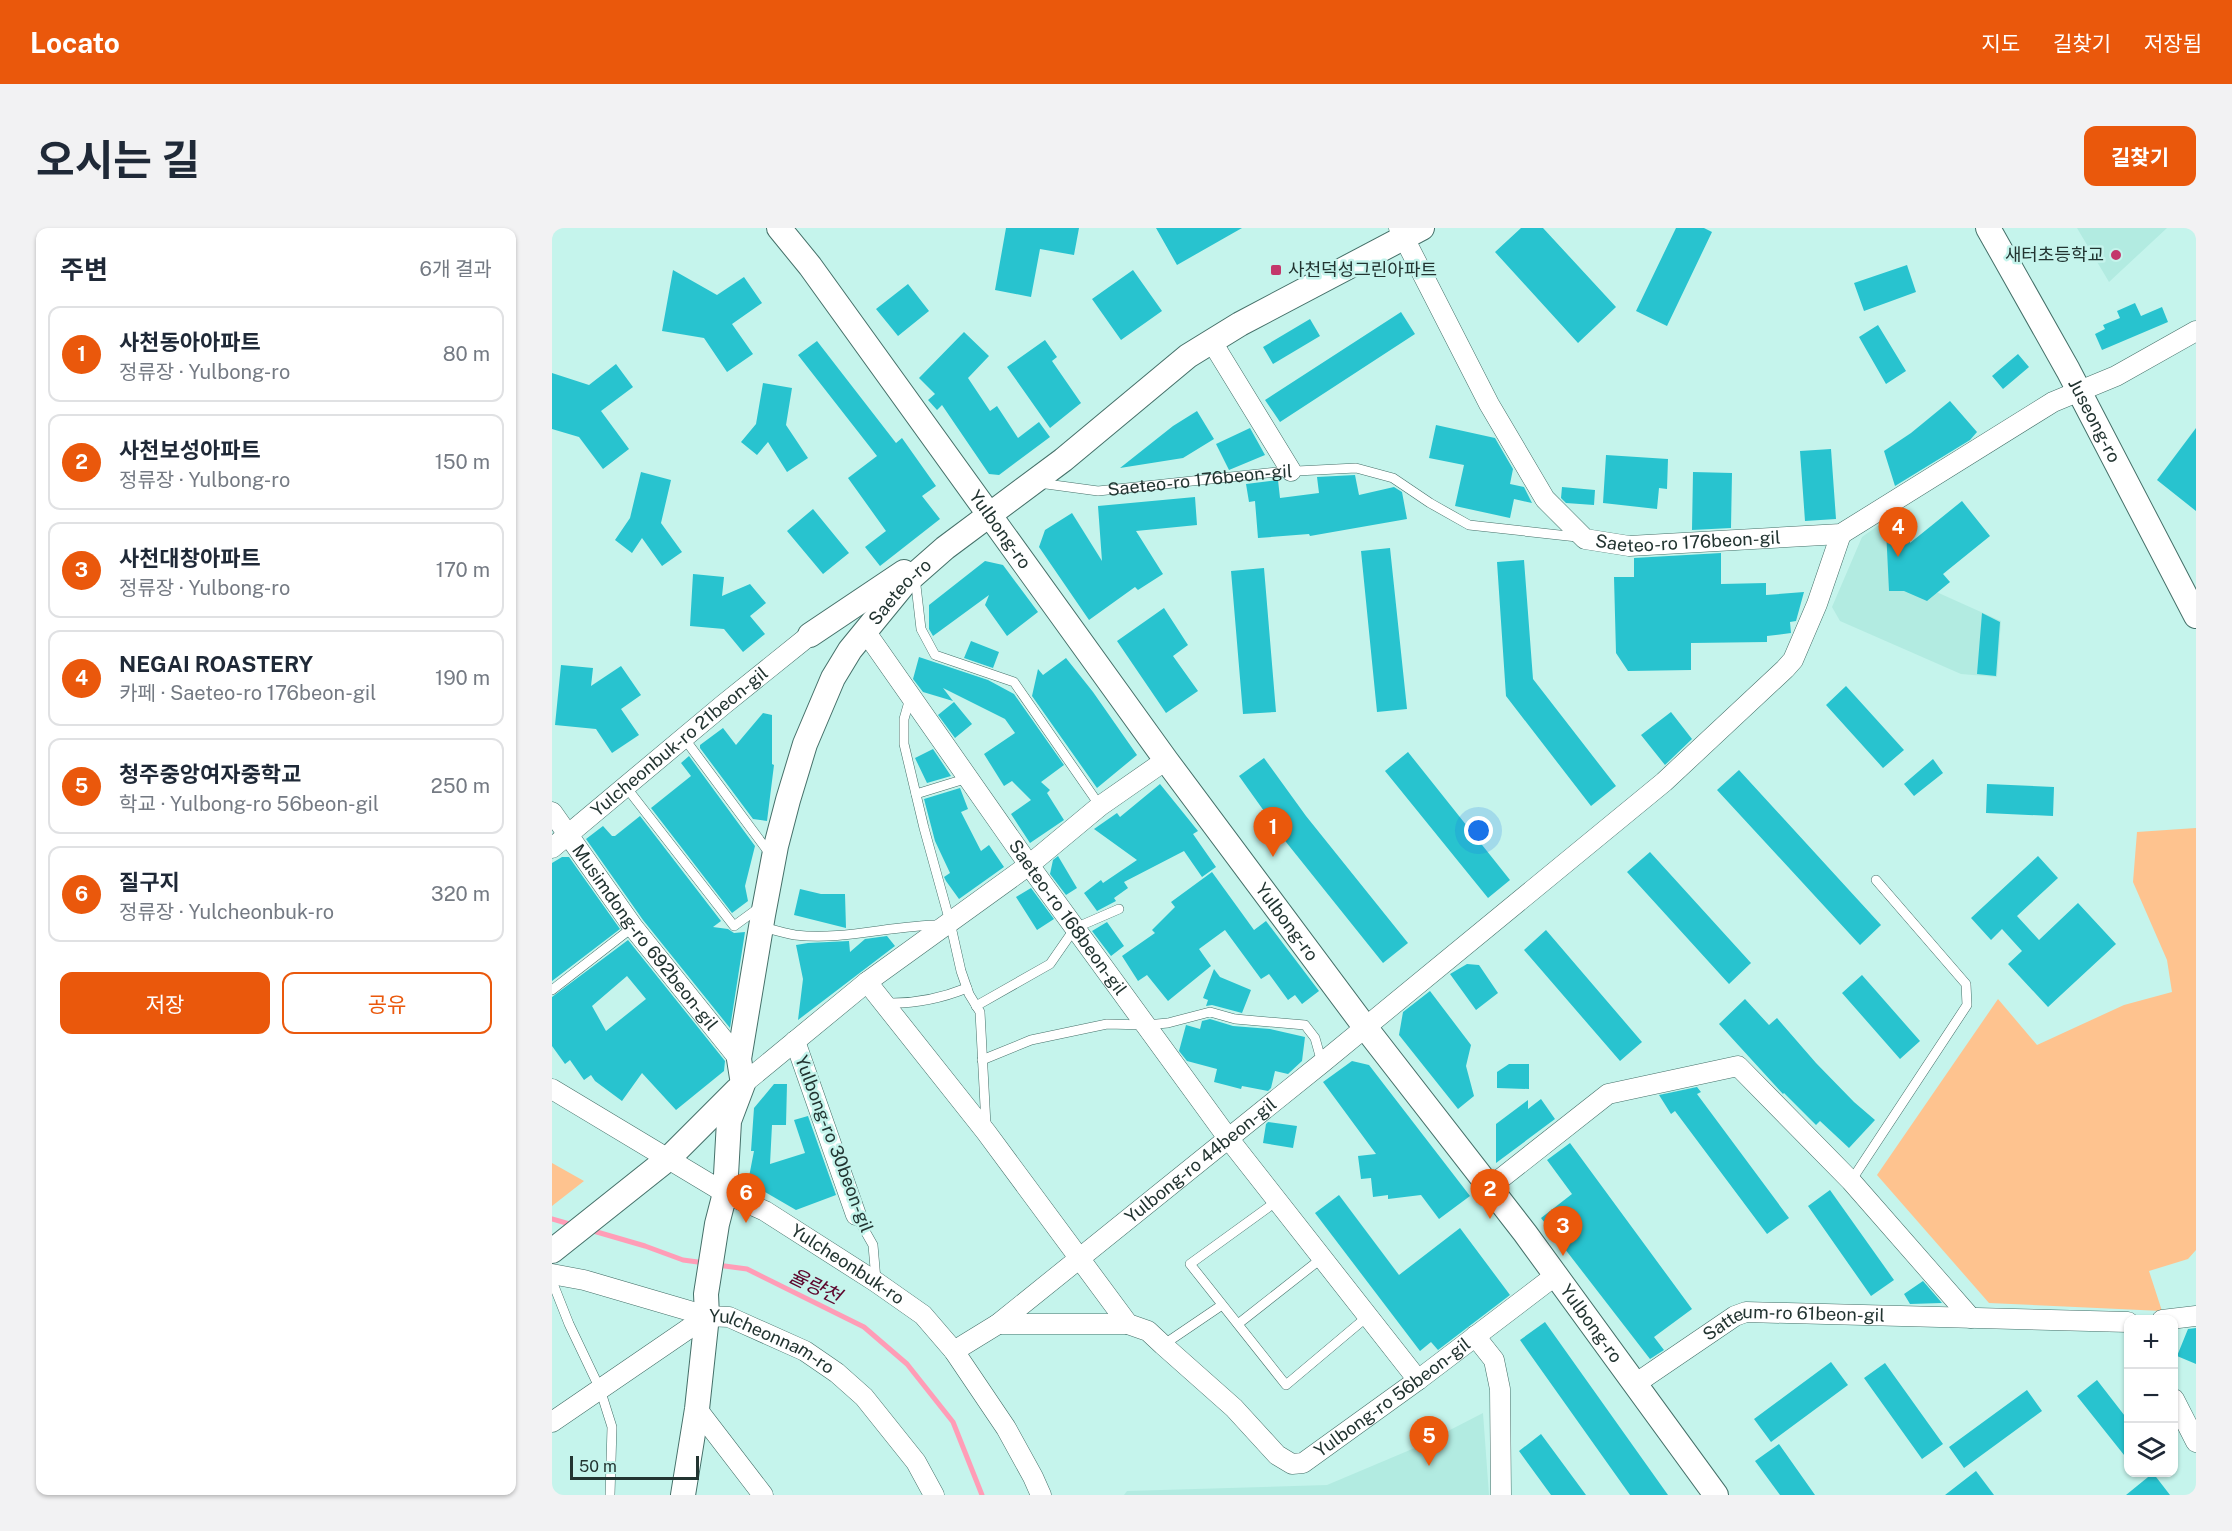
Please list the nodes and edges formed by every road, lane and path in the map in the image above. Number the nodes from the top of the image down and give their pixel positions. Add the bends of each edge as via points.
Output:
1 (779, 228) edge
2 (1988, 228) edge
3 (1408, 231) edge
4 (2196, 331) edge
5 (1212, 342) junction
6 (2078, 390) junction
7 (1291, 471) junction
8 (1033, 482) junction
9 (989, 515) junction
10 (964, 534) junction
11 (1841, 534) junction
12 (1585, 539) junction
13 (915, 574) junction
14 (2196, 616) edge
15 (865, 631) junction
16 (810, 636) junction
17 (838, 668) junction
18 (911, 696) junction
19 (684, 738) junction
20 (1166, 760) junction
21 (968, 778) junction
22 (626, 787) junction
23 (916, 794) junction
24 (1101, 806) junction
25 (552, 812) edge
26 (569, 835) junction
27 (552, 848) edge
28 (774, 859) junction
29 (1029, 865) junction
30 (1876, 880) dead end
31 (1119, 909) dead end
32 (763, 915) junction
33 (948, 924) junction
34 (633, 927) junction
35 (1075, 928) junction
36 (867, 982) junction
37 (967, 988) junction
38 (552, 990) edge
39 (884, 1003) junction
40 (976, 1006) junction
41 (1146, 1025) junction
42 (1365, 1027) junction
43 (795, 1041) junction
44 (740, 1059) junction
45 (982, 1060) junction
46 (1322, 1063) junction
47 (743, 1084) junction
48 (552, 1089) edge
49 (986, 1132) junction
50 (1228, 1138) junction
51 (669, 1158) junction
52 (1851, 1181) junction
53 (1490, 1187) junction
54 (725, 1192) junction
55 (1277, 1201) junction
56 (856, 1215) joint
57 (554, 1249) edge
58 (1079, 1258) junction
59 (1323, 1258) junction
60 (552, 1274) edge
61 (1556, 1275) junction
62 (552, 1281) edge
63 (876, 1282) junction
64 (706, 1305) junction
65 (1222, 1305) junction
66 (1368, 1316) junction
67 (2196, 1316) edge
68 (1971, 1318) junction
69 (2178, 1318) edge
70 (2124, 1322) edge
71 (998, 1324) junction
72 (1128, 1324) junction
73 (1238, 1324) junction
74 (1475, 1336) junction
75 (1163, 1345) junction
76 (954, 1351) junction
77 (1418, 1380) junction
78 (1635, 1384) junction
79 (600, 1389) junction
80 (2178, 1407) edge
81 (697, 1409) junction
82 (552, 1422) edge
83 (2196, 1442) edge
84 (610, 1495) edge
85 (683, 1495) edge
86 (763, 1495) edge
87 (934, 1495) edge
88 (1041, 1495) edge
89 (1501, 1495) edge
90 (1716, 1495) edge

1 - 9 street, Yulbong-ro
2 - 6 street, Juseong-ro
3 - 5 street, Saeteo-ro
3 - 12 street via 1488,404 1545,499
4 - 6 street, Saeteo-ro 176beon-gil via 2116,375
5 - 7 street
5 - 8 street, Saeteo-ro via 1188,356
6 - 11 street, Saeteo-ro 176beon-gil
6 - 14 street, Juseong-ro
7 - 8 lane, Saeteo-ro 176beon-gil via 1098,491
7 - 12 lane, Saeteo-ro 176beon-gil via 1356,468 1394,478 1468,525
8 - 9 street, Saeteo-ro
9 - 10 street, Saeteo-ro
9 - 20 street, Yulbong-ro
10 - 13 street, Saeteo-ro
10 - 16 street
11 - 12 street, Saeteo-ro 176beon-gil via 1629,546
11 - 42 street, Yulbong-ro 44beon-gil via 1817,604 1793,660 1785,669 1664,782
13 - 15 street, Saeteo-ro
13 - 24 lane via 921,629 935,655 1014,682
15 - 17 street, Saeteo-ro
15 - 18 street, Saeteo-ro 168beon-gil
16 - 17 street via 823,632 836,638
16 - 19 street, Yulcheonbuk-ro 21beon-gil
17 - 28 street, Saeteo-ro via 805,744
18 - 21 street, Saeteo-ro 168beon-gil
18 - 23 lane via 904,719 904,744
19 - 22 street, Yulcheonbuk-ro 21beon-gil
19 - 28 lane
20 - 24 street, Yulbong-ro 30beon-gil
20 - 42 street, Yulbong-ro
21 - 23 lane
21 - 29 street, Saeteo-ro 168beon-gil
22 - 26 street, Yulcheonbuk-ro 21beon-gil
22 - 32 lane via 734,926
23 - 33 lane
24 - 29 street, Yulbong-ro 30beon-gil
25 - 26 street, Musimdong-ro 692beon-gil
26 - 27 street, Yulcheonbuk-ro 21beon-gil
26 - 34 street, Musimdong-ro 692beon-gil
28 - 32 street, Saeteo-ro
29 - 33 street, Yulbong-ro 30beon-gil
29 - 35 street, Saeteo-ro 168beon-gil
30 - 52 lane via 1966,984 1967,1005
31 - 35 lane
32 - 33 lane via 795,935
32 - 44 street, Saeteo-ro
33 - 36 street, Yulbong-ro 30beon-gil
33 - 37 lane
34 - 38 lane
34 - 44 street, Musimdong-ro 692beon-gil
35 - 40 lane via 1050,964
35 - 41 street, Saeteo-ro 168beon-gil
36 - 39 street
36 - 43 street, Yulbong-ro 30beon-gil
37 - 39 lane via 901,1004
37 - 40 lane
39 - 49 street
40 - 45 lane via 980,1012
41 - 45 lane via 1096,1026 1031,1040
41 - 46 lane via 1210,1012 1236,1019 1305,1025 1315,1038
41 - 50 street, Saeteo-ro 168beon-gil
42 - 46 street, Yulbong-ro 44beon-gil
42 - 53 street, Yulbong-ro
43 - 47 street, Yulbong-ro 30beon-gil
43 - 56 street, Yulbong-ro 30beon-gil
44 - 47 street, Saeteo-ro
45 - 49 lane
46 - 50 street, Yulbong-ro 44beon-gil
47 - 51 street
47 - 54 street, Saeteo-ro via 729,1121
48 - 51 street, Yulcheonbuk-ro
49 - 58 street
50 - 55 street, Saeteo-ro 168beon-gil
50 - 58 street, Yulbong-ro 44beon-gil
51 - 54 street, Yulcheonbuk-ro
51 - 57 street
52 - 53 street via 1738,1066 1608,1094
52 - 68 street
53 - 61 street, Yulbong-ro
54 - 63 street, Yulcheonbuk-ro via 765,1211
54 - 64 street, Saeteo-ro
55 - 59 street, Saeteo-ro 168beon-gil
55 - 65 lane via 1190,1264
56 - 63 lane, Yulbong-ro 30beon-gil via 873,1245
58 - 71 street, Yulbong-ro 44beon-gil
58 - 72 street, Yulbong-ro 56beon-gil
59 - 66 street, Saeteo-ro 168beon-gil
59 - 73 lane
60 - 64 street, Yulcheonnam-ro
61 - 74 street, Yulbong-ro 56beon-gil
61 - 78 street, Yulbong-ro
62 - 79 lane
63 - 76 street, Yulcheonbuk-ro via 923,1315
64 - 79 street
64 - 81 street, Saeteo-ro
64 - 87 street, Yulcheonnam-ro via 805,1351 837,1373 884,1420 916,1462
65 - 73 lane
65 - 75 lane
66 - 73 lane via 1286,1385
66 - 77 street, Saeteo-ro 168beon-gil
67 - 69 street
68 - 70 street, Satteum-ro 61beon-gil
68 - 78 street, Satteum-ro 61beon-gil via 1746,1312
71 - 72 street
71 - 76 street, Yulbong-ro 44beon-gil
72 - 75 street, Yulbong-ro 56beon-gil via 1148,1331
74 - 77 street, Yulbong-ro 56beon-gil
74 - 89 street via 1494,1360 1500,1389
75 - 77 street, Yulbong-ro 56beon-gil via 1234,1408 1277,1455 1292,1464 1303,1463
76 - 88 street, Yulcheonbuk-ro via 1006,1428
78 - 90 street, Yulbong-ro
79 - 82 street
79 - 84 lane via 612,1427
80 - 83 street
81 - 85 street, Saeteo-ro
81 - 86 street

